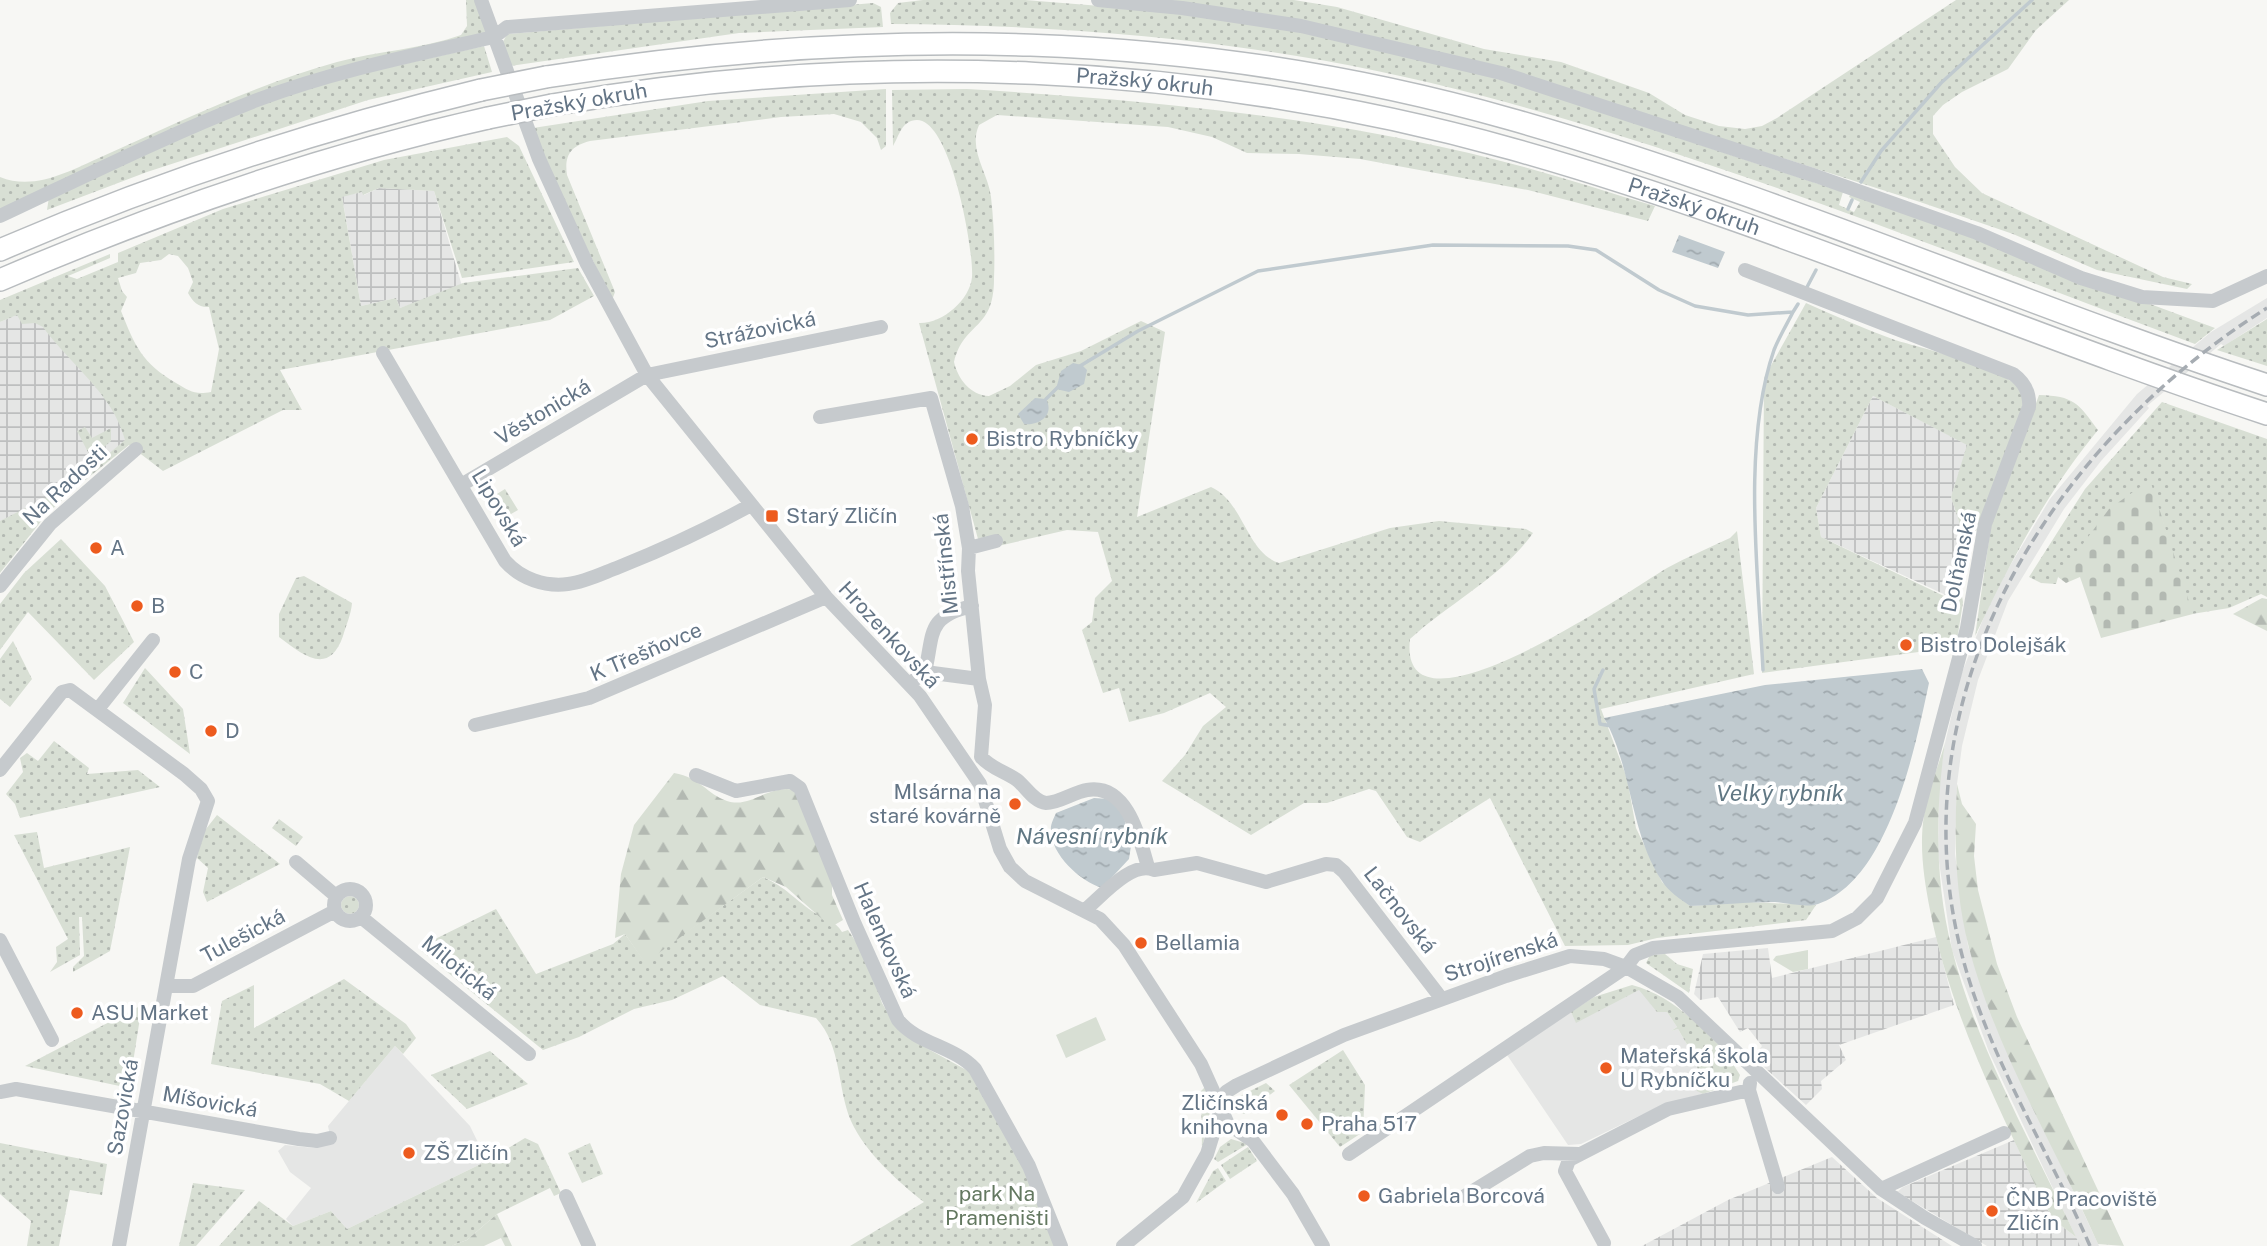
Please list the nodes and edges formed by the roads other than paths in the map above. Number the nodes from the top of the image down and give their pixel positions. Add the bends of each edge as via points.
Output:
1 (481, 0) edge
2 (850, 0) edge
3 (1098, 0) edge
4 (494, 37) junction
5 (0, 216) edge
6 (0, 250) edge
7 (1745, 270) dead end
8 (2267, 276) edge
9 (0, 280) edge
10 (881, 327) dead end
11 (383, 353) dead end
12 (647, 375) junction
13 (2267, 385) edge
14 (2267, 414) edge
15 (820, 417) dead end
16 (136, 449) dead end
17 (461, 485) junction
18 (751, 505) junction
19 (996, 541) dead end
20 (969, 548) junction
21 (0, 586) edge
22 (826, 597) junction
23 (972, 606) junction
24 (153, 640) dead end
25 (925, 672) junction
26 (979, 678) junction
27 (909, 684) junction
28 (98, 709) junction
29 (475, 726) dead end
30 (981, 757) junction
31 (967, 765) junction
32 (0, 770) edge
33 (696, 775) dead end
34 (296, 862) dead end
35 (1149, 867) junction
36 (336, 896) junction
37 (1085, 910) junction
38 (335, 911) junction
39 (361, 917) junction
40 (0, 940) edge
41 (1626, 967) junction
42 (167, 986) junction
43 (1441, 999) junction
44 (52, 1040) dead end
45 (529, 1054) dead end
46 (1752, 1068) junction
47 (1749, 1090) junction
48 (0, 1092) edge
49 (1220, 1108) junction
50 (144, 1112) junction
51 (2004, 1133) dead end
52 (330, 1138) dead end
53 (1349, 1154) dead end
54 (1578, 1154) junction
55 (1778, 1186) dead end
56 (1881, 1189) junction
57 (566, 1196) dead end
58 (1465, 1196) dead end
59 (1604, 1243) dead end
60 (119, 1246) edge
61 (589, 1246) edge
62 (1061, 1246) edge
63 (1123, 1246) edge
64 (1323, 1246) edge
65 (1975, 1246) edge

1 - 4 street, Hrozenkovská
2 - 4 street via 508,27
3 - 8 street via 1301,26 1501,73 1816,176 2142,297 2213,301
4 - 5 street via 363,67 260,99
4 - 12 street, Hrozenkovská via 539,159 587,264
6 - 13 highway, Pražský okruh, bridge via 255,151 327,129 546,77 703,55 854,44 1082,47 1328,78 1479,111 1679,171
7 - 41 street, Dolňanská via 2013,374 2027,389 2029,407 1985,524 1967,628 1915,822 1877,898 1857,918 1832,931 1653,948 1636,955
9 - 14 highway, Pražský okruh, bridge via 265,178 389,142 552,105 713,82 855,72 1044,73 1170,83 1338,108 1482,141 1654,192
10 - 12 street, Strážovická
11 - 17 street, Lipovská
12 - 17 street, Věstonická
12 - 18 street, Hrozenkovská
15 - 20 street, Mistřínská via 931,398 962,506
16 - 21 street, Na Radosti via 50,524
17 - 18 street, Lipovská via 505,561 522,576 546,584 593,577
18 - 22 street, Hrozenkovská
19 - 20 street
20 - 23 street, Mistřínská
22 - 27 street, Hrozenkovská
22 - 29 street, K Třešňovce via 589,698
23 - 25 street via 944,615 931,630
23 - 26 street, Mistřínská
24 - 28 street
25 - 26 street
25 - 27 street
26 - 30 street, Mistřínská via 985,705
27 - 31 street, Hrozenkovská
28 - 32 street via 73,691 62,692
28 - 42 street, Sazovická via 201,789 208,801 189,859
30 - 31 street
30 - 35 street via 1039,801 1048,803 1088,790 1115,798 1133,820
31 - 37 street, Hrozenkovská via 980,784 1010,867 1025,881
33 - 62 street, Halenkovská via 736,790 790,781 800,788 898,1020 975,1069 1029,1167
34 - 36 street
35 - 37 street, Lačnovská via 1133,871
35 - 43 street, Lačnovská via 1197,863 1266,882 1322,864 1336,865
36 - 38 street
36 - 39 street via 344,890 358,891 366,903
37 - 49 street, Hrozenkovská via 1113,932 1144,974 1212,1084
38 - 39 street, Milotická via 344,921
38 - 42 street, Tulešická via 193,986
39 - 45 street, Milotická
40 - 44 street
41 - 43 street, Strojírenská via 1604,959 1570,956
41 - 46 street, Strojírenská via 1678,997
41 - 53 street, Dolňanská
42 - 50 street, Sazovická
43 - 49 street, Strojírenská via 1344,1035 1237,1085 1226,1092
46 - 47 street
46 - 56 street, Strojírenská
47 - 54 street via 1668,1109
47 - 55 street
48 - 50 street, Míšovická via 16,1089
49 - 63 street via 1207,1154 1183,1197
49 - 64 street, Hrozenkovská via 1228,1124 1253,1141 1293,1194
50 - 52 street, Míšovická via 299,1139
50 - 60 street, Sazovická
51 - 56 street
54 - 58 street via 1530,1156
54 - 59 street via 1569,1160 1565,1171
56 - 65 street, Strojírenská
57 - 61 street

